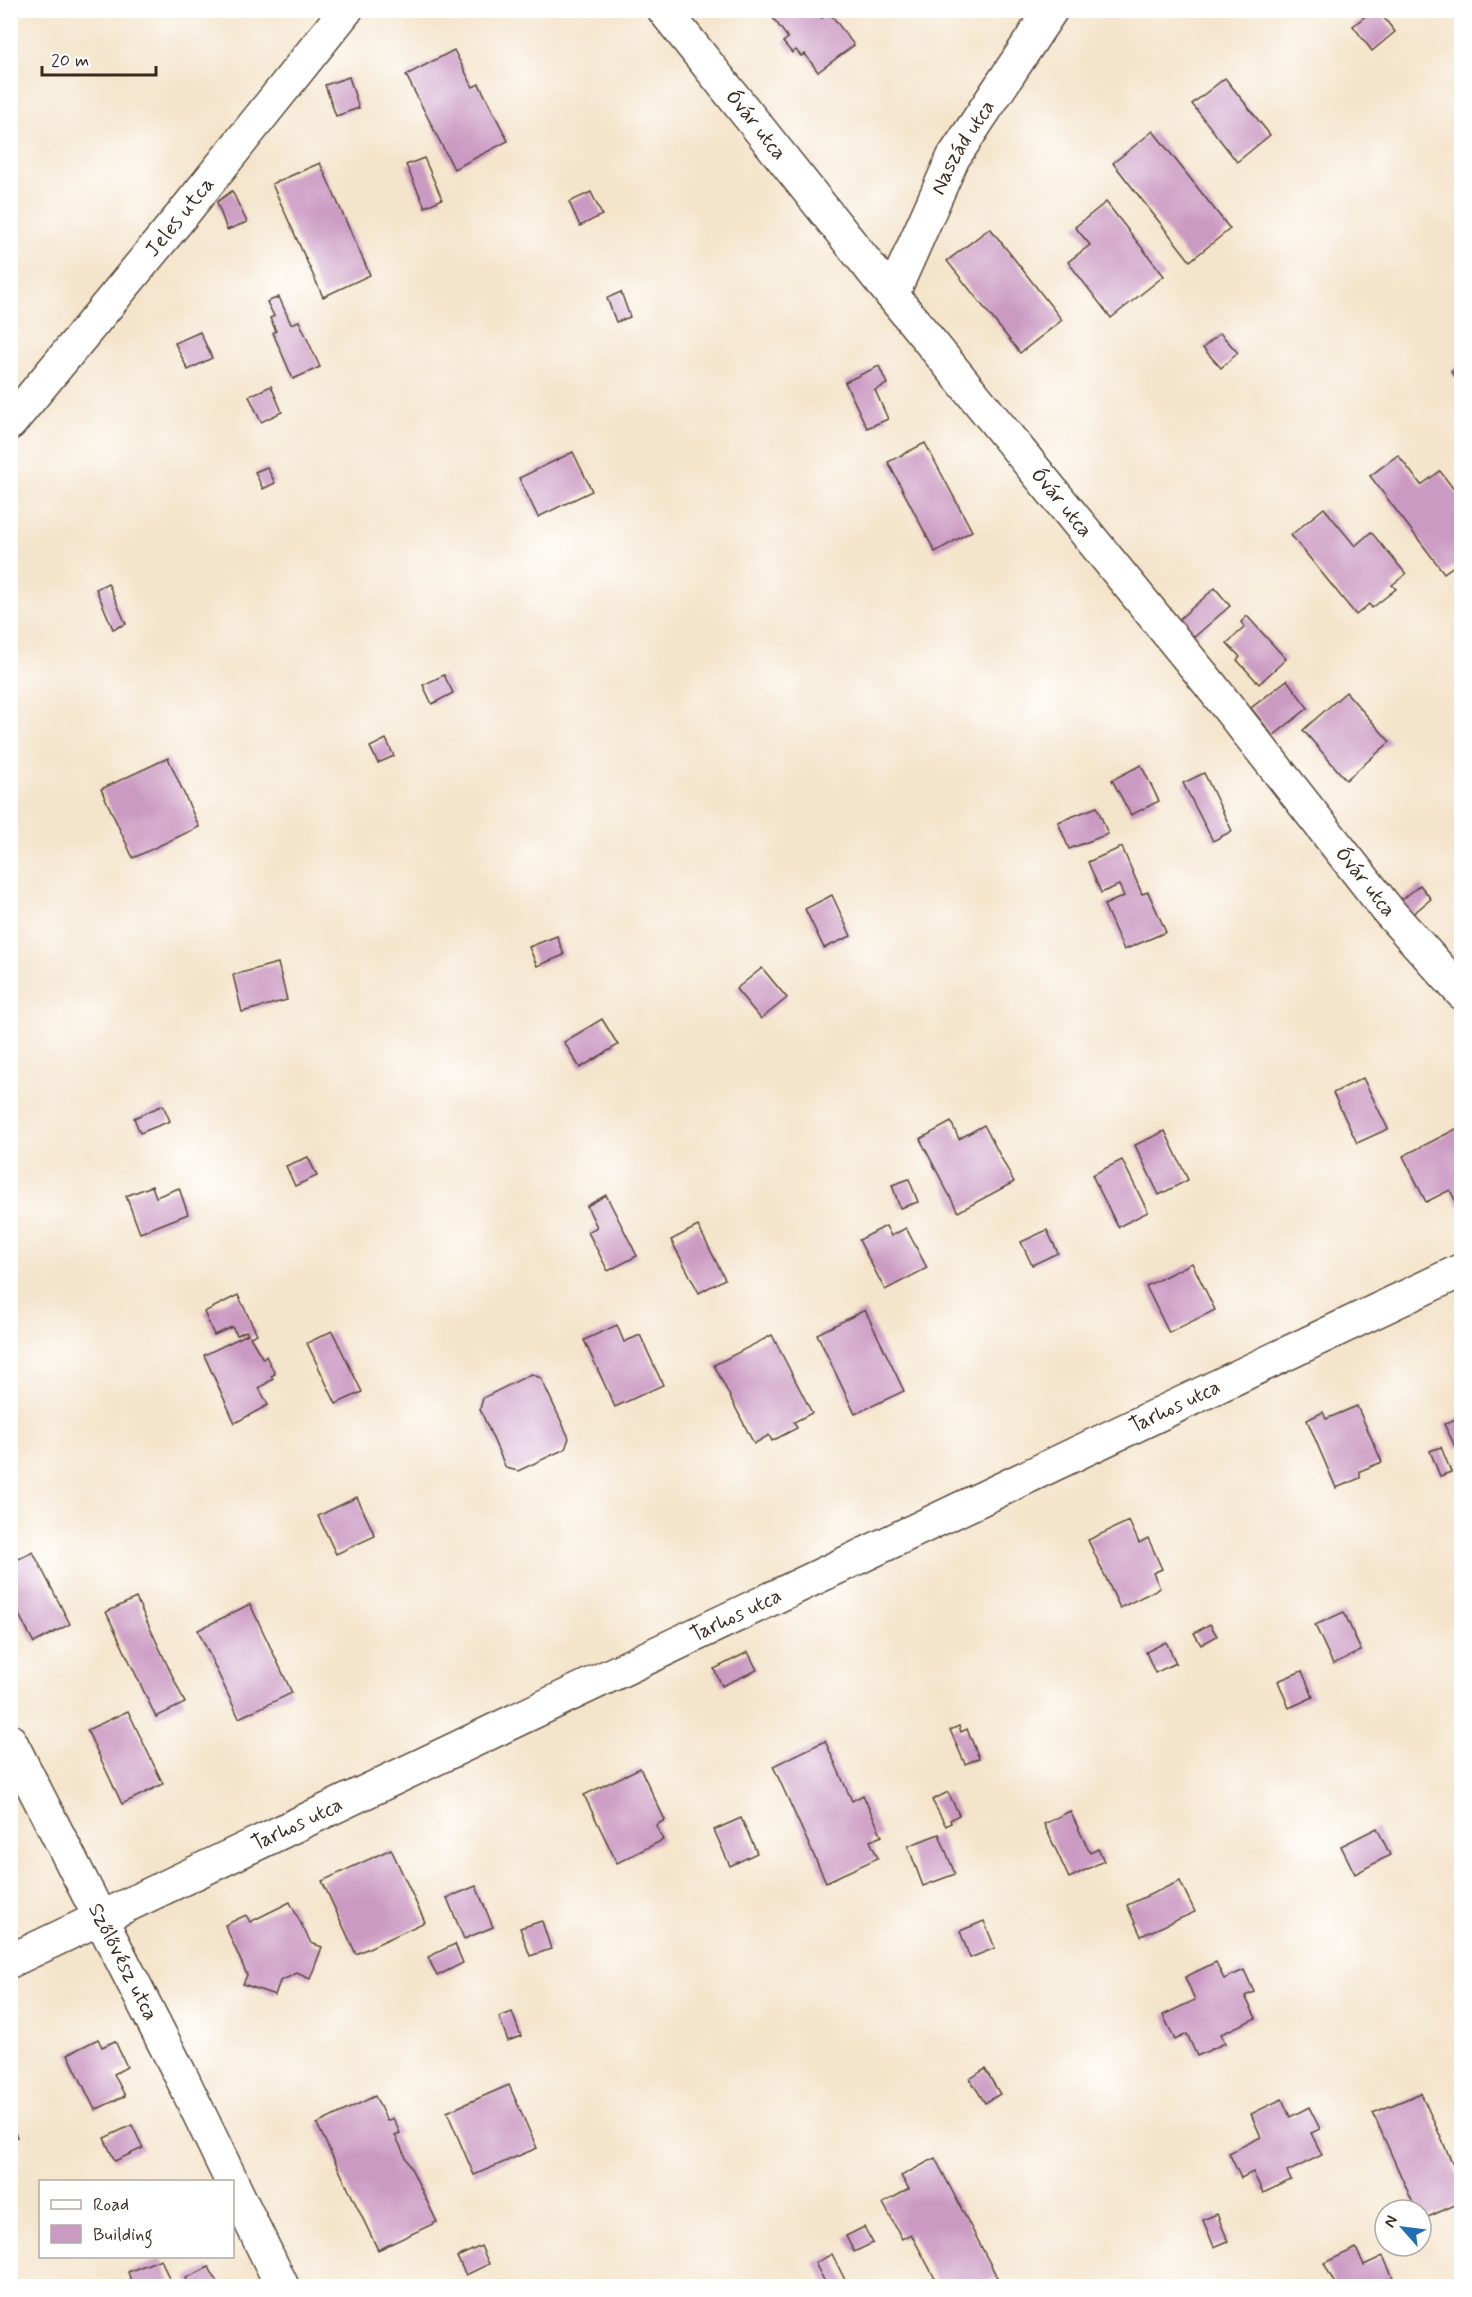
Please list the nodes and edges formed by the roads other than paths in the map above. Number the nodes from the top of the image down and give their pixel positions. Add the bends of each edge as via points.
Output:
1 (346, 10) edge
2 (664, 10) edge
3 (1051, 10) edge
4 (892, 295) junction
5 (10, 423) edge
6 (1461, 993) edge
7 (1461, 1270) edge
8 (10, 1741) edge
9 (102, 1918) junction
10 (10, 1961) edge
11 (231, 2180) edge
12 (234, 2186) edge
13 (282, 2286) edge

1 - 5 street, Jeles utca
2 - 4 street, Óvár utca
3 - 4 street, Naszád utca via 953,158
4 - 6 street, Óvár utca via 1208,682 1390,913
7 - 9 street, Tarhos utca
8 - 9 street, Szőlővész utca
9 - 10 street, Tarhos utca
9 - 11 street, Szőlővész utca
12 - 13 street, Szőlővész utca

